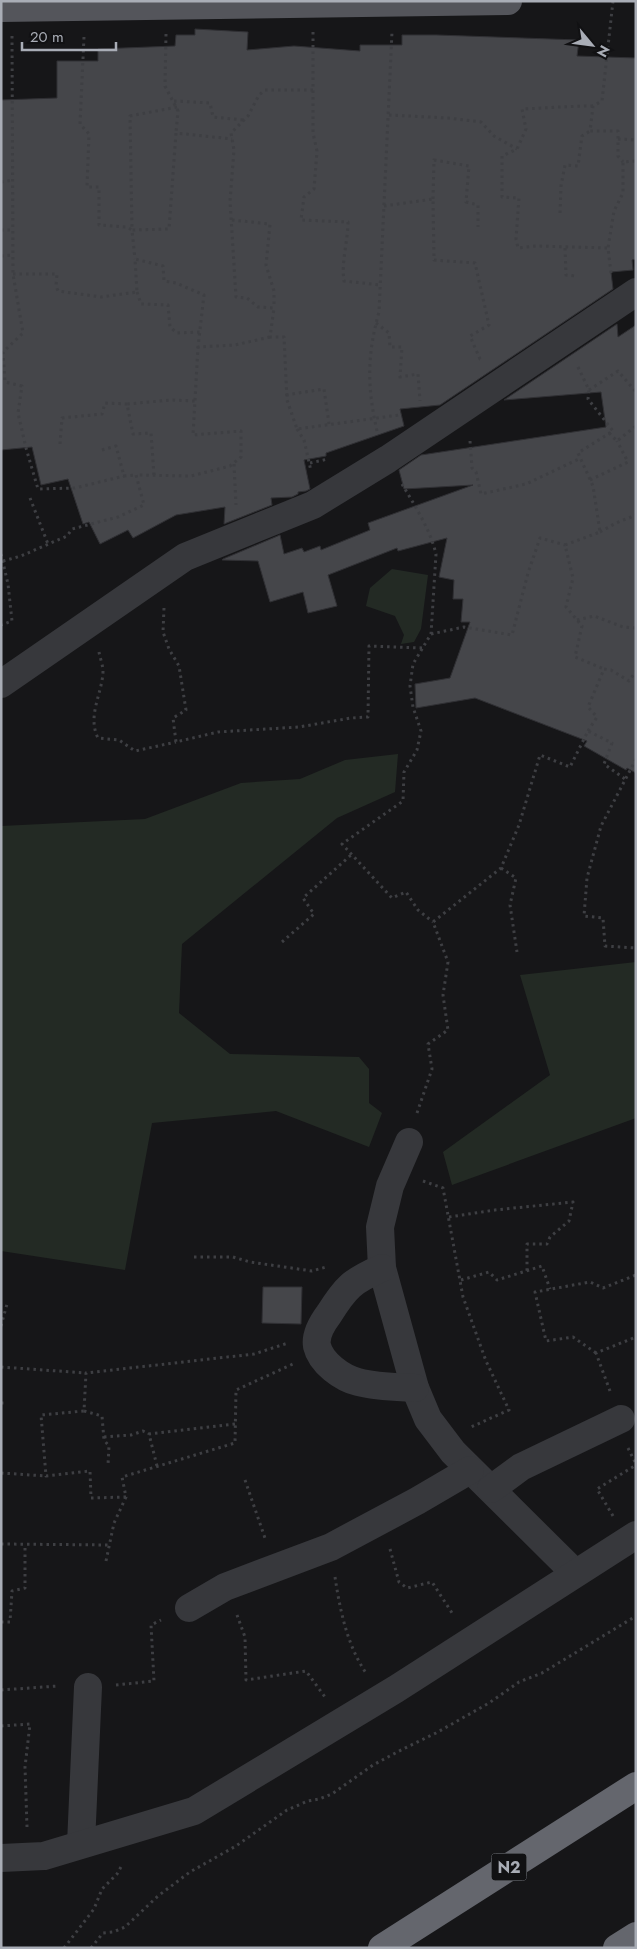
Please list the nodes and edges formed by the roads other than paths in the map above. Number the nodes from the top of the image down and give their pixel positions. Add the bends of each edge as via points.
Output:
1 (508, 1) edge
2 (394, 2) edge
3 (7, 8) edge
4 (626, 298) edge
5 (1, 684) edge
6 (409, 1142) road end
7 (382, 1268) junction
8 (415, 1388) junction
9 (621, 1420) road end
10 (470, 1470) junction
11 (490, 1489) junction
12 (631, 1538) edge
13 (575, 1573) junction
14 (190, 1608) dead end
15 (88, 1688) dead end
16 (636, 1786) edge
17 (81, 1844) junction
18 (1, 1858) edge
19 (636, 1936) edge
20 (382, 1948) edge
21 (617, 1948) edge

1 - 2 main road
2 - 3 main road
4 - 5 street via 388,459 313,505 185,557
6 - 7 street via 390,1186 380,1227
7 - 8 street
7 - 8 street via 358,1278 344,1290 327,1317 317,1346 327,1364 350,1379 379,1386
8 - 10 street via 428,1419
9 - 11 street via 521,1467
10 - 11 street
10 - 14 street via 331,1547 225,1587
11 - 13 street
12 - 13 street
13 - 17 street via 382,1697 194,1811
15 - 17 street
16 - 20 highway, N2
17 - 18 street via 44,1856
19 - 21 highway

